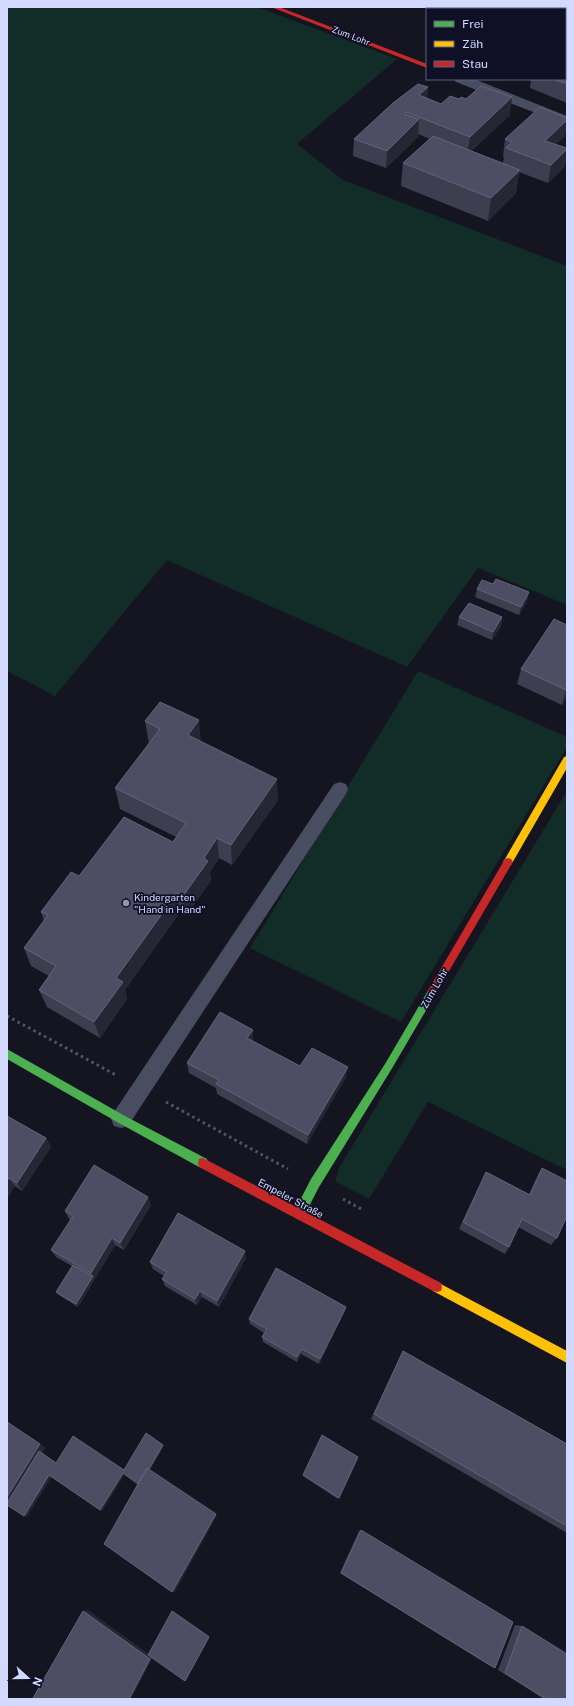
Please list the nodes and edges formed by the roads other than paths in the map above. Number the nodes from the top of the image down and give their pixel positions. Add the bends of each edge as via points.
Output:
1 (274, 7) edge
2 (426, 66) edge
3 (464, 80) edge
4 (567, 121) edge
5 (567, 760) edge
6 (340, 788) dead end
7 (7, 1054) edge
8 (121, 1119) junction
9 (299, 1214) junction
10 (567, 1357) edge

1 - 2 street, Zum Lohr
3 - 4 street
5 - 9 street, Zum Lohr
6 - 8 lane
7 - 8 street, Empeler Straße
8 - 9 street, Empeler Straße
9 - 10 street, Empeler Straße

